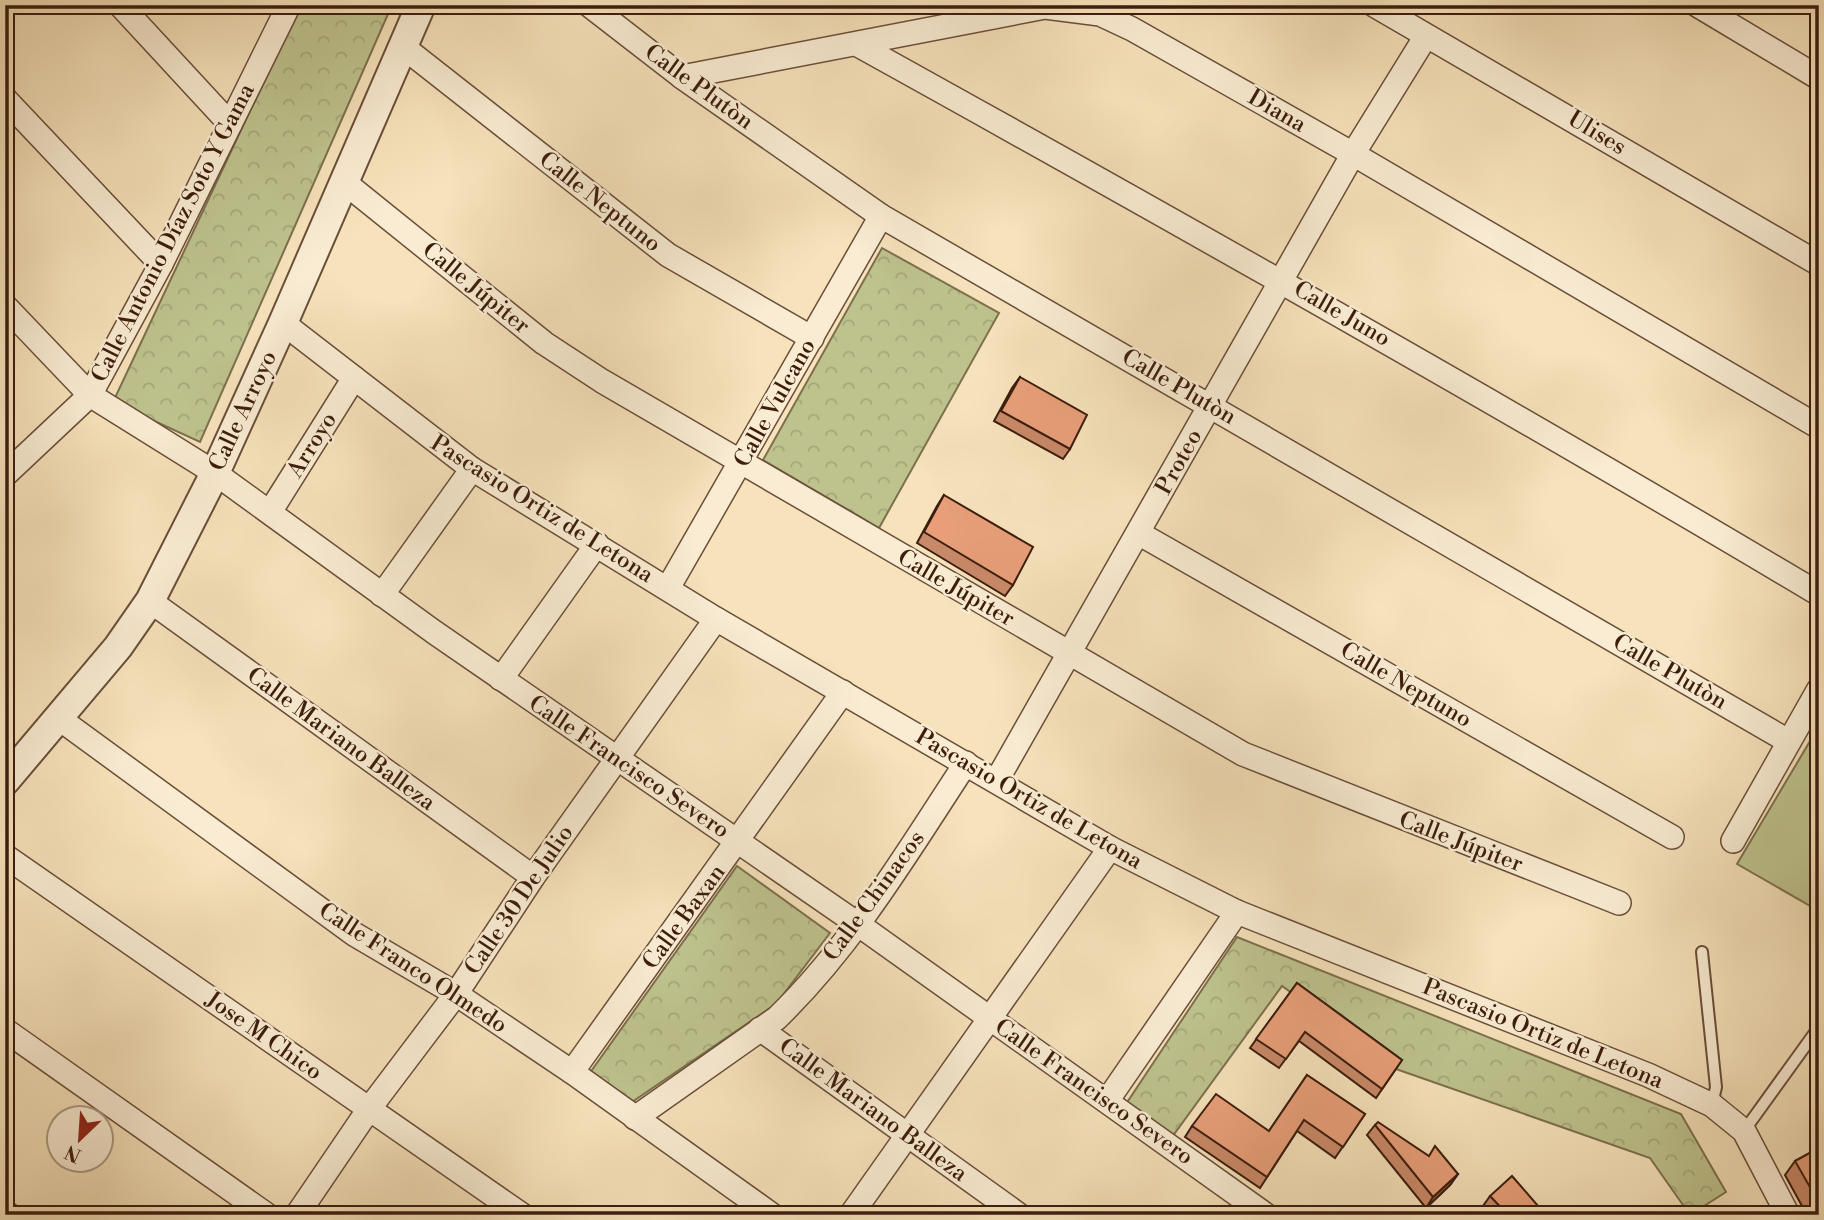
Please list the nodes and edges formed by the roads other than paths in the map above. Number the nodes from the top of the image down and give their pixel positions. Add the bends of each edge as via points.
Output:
1 (120, 5) edge
2 (289, 5) edge
3 (590, 5) edge
4 (1374, 5) edge
5 (1697, 5) edge
6 (422, 7) edge
7 (1426, 36) junction
8 (858, 45) junction
9 (402, 46) junction
10 (682, 78) junction
11 (1819, 78) edge
12 (5, 99) edge
13 (230, 124) junction
14 (1353, 154) junction
15 (344, 182) junction
16 (881, 216) junction
17 (160, 264) junction
18 (1819, 264) edge
19 (1281, 279) junction
20 (5, 306) edge
21 (284, 323) junction
22 (812, 338) junction
23 (354, 378) junction
24 (90, 395) junction
25 (1211, 405) junction
26 (1819, 427) edge
27 (742, 462) junction
28 (472, 469) junction
29 (215, 473) junction
30 (5, 475) edge
31 (270, 512) junction
32 (1140, 534) junction
33 (597, 544) junction
34 (668, 589) junction
35 (1819, 594) edge
36 (382, 595) junction
37 (150, 601) junction
38 (716, 619) junction
39 (1070, 655) junction
40 (501, 679) junction
41 (1819, 689) edge
42 (842, 692) junction
43 (57, 717) junction
44 (1788, 741) junction
45 (618, 759) junction
46 (966, 763) junction
47 (997, 780) junction
48 (5, 781) edge
49 (1672, 836) dead end
50 (1733, 841) dead end
51 (738, 842) junction
52 (1110, 848) junction
53 (5, 856) edge
54 (533, 877) junction
55 (1619, 903) dead end
56 (1237, 912) junction
57 (859, 925) junction
58 (1702, 952) dead end
59 (456, 994) junction
60 (989, 1018) junction
61 (1819, 1027) edge
62 (760, 1029) junction
63 (5, 1030) edge
64 (572, 1072) junction
65 (1107, 1101) junction
66 (1712, 1105) junction
67 (369, 1109) junction
68 (635, 1118) junction
69 (1744, 1132) junction
70 (908, 1135) junction
71 (267, 1215) edge
72 (297, 1215) edge
73 (523, 1215) edge
74 (772, 1215) edge
75 (851, 1215) edge
76 (1019, 1215) edge
77 (1266, 1215) edge
78 (1788, 1215) edge

1 - 13 street
2 - 13 street, Calle Antonio Díaz Soto Y Gama
3 - 10 street, Calle Plutòn
4 - 7 street, Ulises
5 - 11 street
6 - 9 street, Calle Arroyo
7 - 14 street, Proteo
7 - 18 street, Ulises
8 - 10 street, Diana
8 - 14 street, Diana via 1045,7 1100,14
8 - 19 street, Calle Juno
9 - 15 street, Calle Arroyo
9 - 22 street, Calle Neptuno via 668,255
10 - 16 street, Calle Plutòn
12 - 17 street
13 - 17 street, Calle Antonio Díaz Soto Y Gama
14 - 19 street, Proteo
14 - 26 street, Diana
15 - 21 street, Calle Arroyo
15 - 27 street, Calle Júpiter via 544,343 658,416
16 - 22 street, Calle Vulcano
16 - 25 street, Calle Plutòn
17 - 24 street, Calle Antonio Díaz Soto Y Gama
19 - 25 street, Proteo
19 - 35 street, Calle Juno
20 - 24 street, Calle Francisco Severo
21 - 23 street, Pascasio Ortiz de Letona
21 - 29 street, Calle Arroyo
22 - 27 street, Calle Vulcano
23 - 28 street, Pascasio Ortiz de Letona
23 - 31 street, Arroyo
24 - 29 street, Calle Francisco Severo
24 - 30 street, Calle Antonio Díaz Soto Y Gama
25 - 32 street, Proteo
25 - 44 street, Calle Plutòn
27 - 34 street, Calle Vulcano
27 - 39 street, Calle Júpiter
28 - 33 street, Pascasio Ortiz de Letona
28 - 36 street
29 - 31 street, Calle Francisco Severo
29 - 37 street, Calle Arroyo
31 - 36 street, Calle Francisco Severo
32 - 39 street, Proteo
32 - 49 street, Calle Neptuno
33 - 34 street, Pascasio Ortiz de Letona
33 - 40 street
34 - 38 street, Pascasio Ortiz de Letona
36 - 40 street, Calle Francisco Severo
37 - 43 street, Calle Arroyo
37 - 54 street, Calle Mariano Balleza
38 - 42 street, Pascasio Ortiz de Letona
38 - 45 street, Calle 30 De Julio
39 - 47 street, Proteo
39 - 55 street, Calle Júpiter via 1243,754
40 - 45 street, Calle Francisco Severo
41 - 44 street
42 - 46 street, Pascasio Ortiz de Letona
42 - 51 street, Calle Baxan
43 - 48 street, Calle Arroyo
43 - 59 street, Calle Franco Olmedo via 355,934
44 - 50 street
45 - 51 street, Calle Francisco Severo
45 - 54 street, Calle 30 De Julio
46 - 47 street, Pascasio Ortiz de Letona
46 - 57 street, Calle Chinacos
47 - 52 street, Pascasio Ortiz de Letona
51 - 57 street, Calle Francisco Severo
51 - 64 street, Calle Baxan
52 - 56 street, Pascasio Ortiz de Letona
52 - 60 street
53 - 67 street, Jose M Chico
54 - 59 street, Calle 30 De Julio
56 - 65 street
56 - 66 street, Pascasio Ortiz de Letona via 1648,1075
57 - 60 street, Calle Francisco Severo
57 - 62 street, Calle Chinacos via 798,998
58 - 66 lane via 1716,1087
59 - 64 street, Calle Franco Olmedo
59 - 67 street, Calle 30 De Julio
60 - 65 street, Calle Francisco Severo
60 - 70 street
61 - 69 lane
62 - 68 street, Calle Chinacos
62 - 70 street, Calle Mariano Balleza
63 - 71 street
64 - 68 street, Calle Franco Olmedo
65 - 77 street, Calle Francisco Severo
66 - 69 street, Pascasio Ortiz de Letona
67 - 72 street, Calle 30 De Julio
67 - 73 street, Jose M Chico
68 - 74 street, Calle Franco Olmedo
69 - 78 street, Pascasio Ortiz de Letona
70 - 75 street
70 - 76 street, Calle Mariano Balleza

